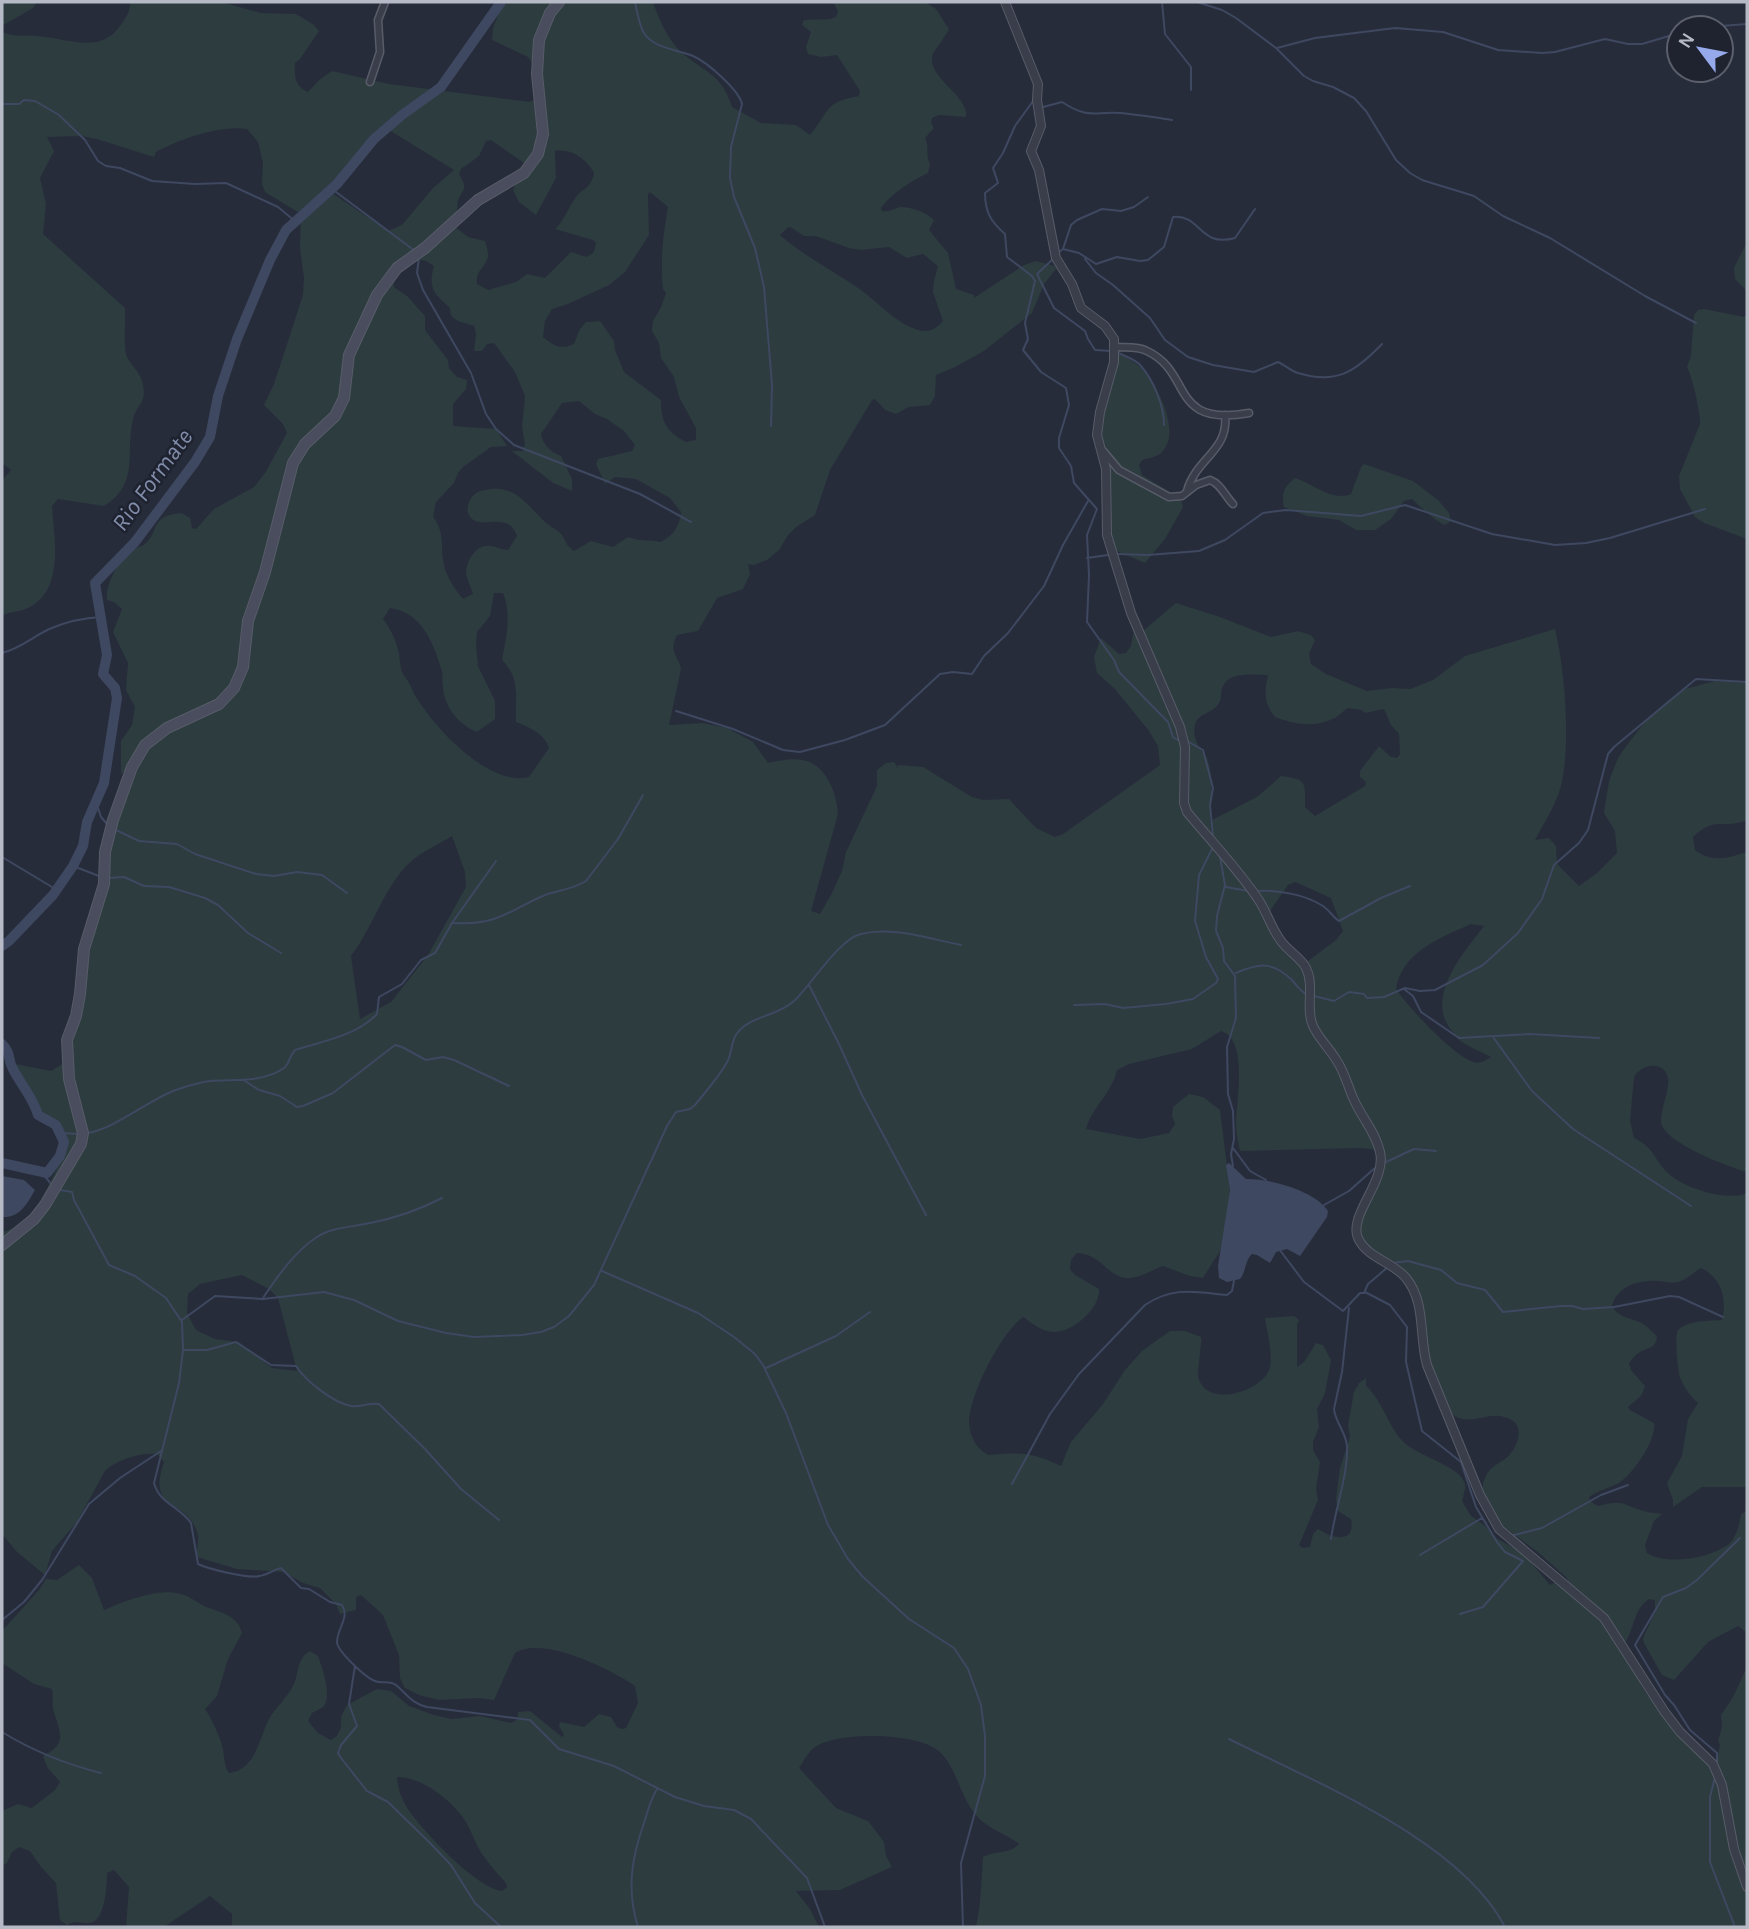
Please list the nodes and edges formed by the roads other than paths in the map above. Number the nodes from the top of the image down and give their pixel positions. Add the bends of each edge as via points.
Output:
1 (385, 2) edge
2 (559, 2) edge
3 (1004, 2) edge
4 (370, 82) dead end
5 (1115, 347) junction
6 (1249, 413) dead end
7 (1224, 415) junction
8 (1098, 444) junction
9 (1186, 493) junction
10 (1233, 504) dead end
11 (2, 1245) edge
12 (1747, 1887) edge

1 - 4 street via 378,20 380,52
2 - 11 main road via 539,40 543,134 537,154 524,173 478,200 397,268 377,295 349,355 344,398 335,416 305,444 293,463 265,572 247,621 243,667 234,688 219,704 167,729 145,746 132,767 113,820 104,884 84,949 76,1016 67,1040 81,1144 45,1205
3 - 5 street via 1038,84 1041,126 1031,151 1040,170 1056,258 1081,308 1105,326
5 - 7 street via 1152,354 1195,408
5 - 8 street via 1100,412
6 - 7 street
7 - 9 street via 1223,440 1202,463
8 - 9 street via 1119,470 1132,478 1172,498
8 - 12 street via 1106,470 1109,546 1185,747 1187,812 1256,896 1282,942 1307,969 1313,1027 1340,1066 1380,1150 1380,1168 1359,1217 1358,1237 1413,1288 1430,1373 1495,1523 1604,1618 1664,1711 1713,1764
9 - 10 street via 1210,480

